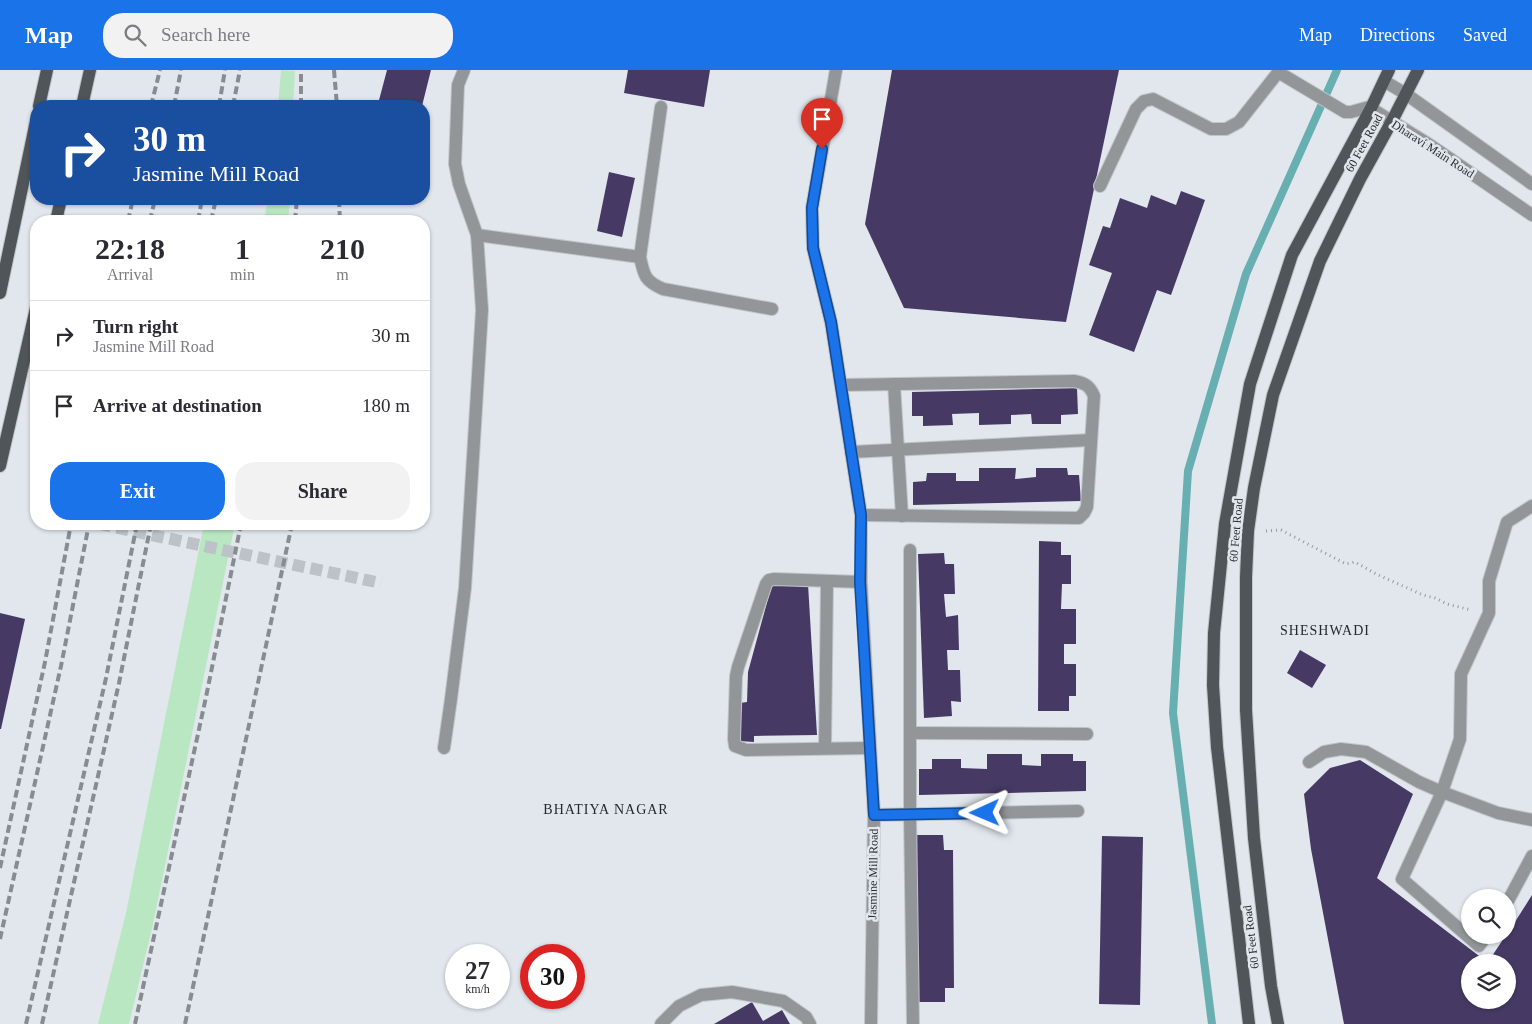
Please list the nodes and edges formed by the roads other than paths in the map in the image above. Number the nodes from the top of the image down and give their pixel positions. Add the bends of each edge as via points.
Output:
1 (47, 70) edge
2 (90, 70) edge
3 (464, 70) edge
4 (836, 70) edge
5 (1418, 70) edge
6 (1279, 71) edge
7 (1386, 75) edge
8 (1406, 94) junction
9 (40, 100) edge
10 (83, 100) edge
11 (661, 107) dead end
12 (1371, 108) junction
13 (1392, 121) junction
14 (30, 150) edge
15 (1531, 180) edge
16 (1100, 186) dead end
17 (1532, 216) edge
18 (477, 235) junction
19 (640, 257) junction
20 (0, 293) edge
21 (772, 309) dead end
22 (30, 334) edge
23 (894, 384) junction
24 (841, 385) junction
25 (1091, 440) junction
26 (898, 450) junction
27 (851, 452) junction
28 (0, 466) edge
29 (1532, 506) edge
30 (861, 515) junction
31 (902, 516) junction
32 (910, 550) dead end
33 (827, 581) junction
34 (860, 582) junction
35 (910, 733) junction
36 (1087, 734) dead end
37 (444, 748) dead end
38 (825, 748) junction
39 (870, 748) junction
40 (1309, 762) dead end
41 (1442, 792) junction
42 (1078, 811) dead end
43 (910, 814) junction
44 (874, 815) junction
45 (1532, 820) edge
46 (1532, 856) edge
47 (1514, 889) edge
48 (1461, 930) edge
49 (661, 1024) edge
50 (810, 1024) edge
51 (871, 1024) edge
52 (913, 1024) edge
53 (1249, 1024) edge
54 (1278, 1024) edge

1 - 9 main road
2 - 10 main road
3 - 18 street via 458,86 455,164
4 - 24 street, Jasmine Mill Road via 812,223 813,248 831,322
5 - 8 main road, 60 Feet Road
6 - 12 street via 1345,112
6 - 16 street via 1239,122 1226,129 1211,129 1152,98 1144,101 1136,109
7 - 8 street
7 - 12 main road, 60 Feet Road
8 - 13 main road, 60 Feet Road
8 - 15 street
11 - 19 street
12 - 13 street, Dharavi Main Road
12 - 53 main road, 60 Feet Road via 1292,255 1250,384 1224,524 1214,633 1213,685
13 - 17 street, Dharavi Main Road
13 - 54 main road, 60 Feet Road via 1320,261 1273,396 1248,531 1246,710 1254,838
14 - 20 main road
18 - 19 street
18 - 37 street via 482,310 466,572
19 - 21 street via 643,274 652,284 663,289
22 - 28 main road
23 - 24 street
23 - 25 street via 1084,383 1094,396
23 - 26 street
24 - 27 street, Jasmine Mill Road
25 - 26 street
25 - 31 street via 1087,507 1079,518
26 - 27 street
26 - 31 street
27 - 30 street, Jasmine Mill Road
29 - 41 street via 1507,522 1489,581 1488,613 1461,674 1460,739
30 - 31 street
30 - 34 street, Jasmine Mill Road
32 - 35 street
33 - 34 street
33 - 38 street
33 - 38 street via 774,579 766,584 736,676 734,739 735,746 746,750
34 - 39 street, Jasmine Mill Road
35 - 36 street
35 - 43 street
38 - 39 street
39 - 44 street, Jasmine Mill Road
40 - 41 street via 1324,752 1341,749 1366,752
41 - 45 street via 1498,813
41 - 48 street via 1402,879
42 - 43 street
43 - 44 street
43 - 52 street
44 - 51 street, Jasmine Mill Road
46 - 47 street
49 - 50 street via 679,1006 701,995 732,992 783,1001 806,1016

